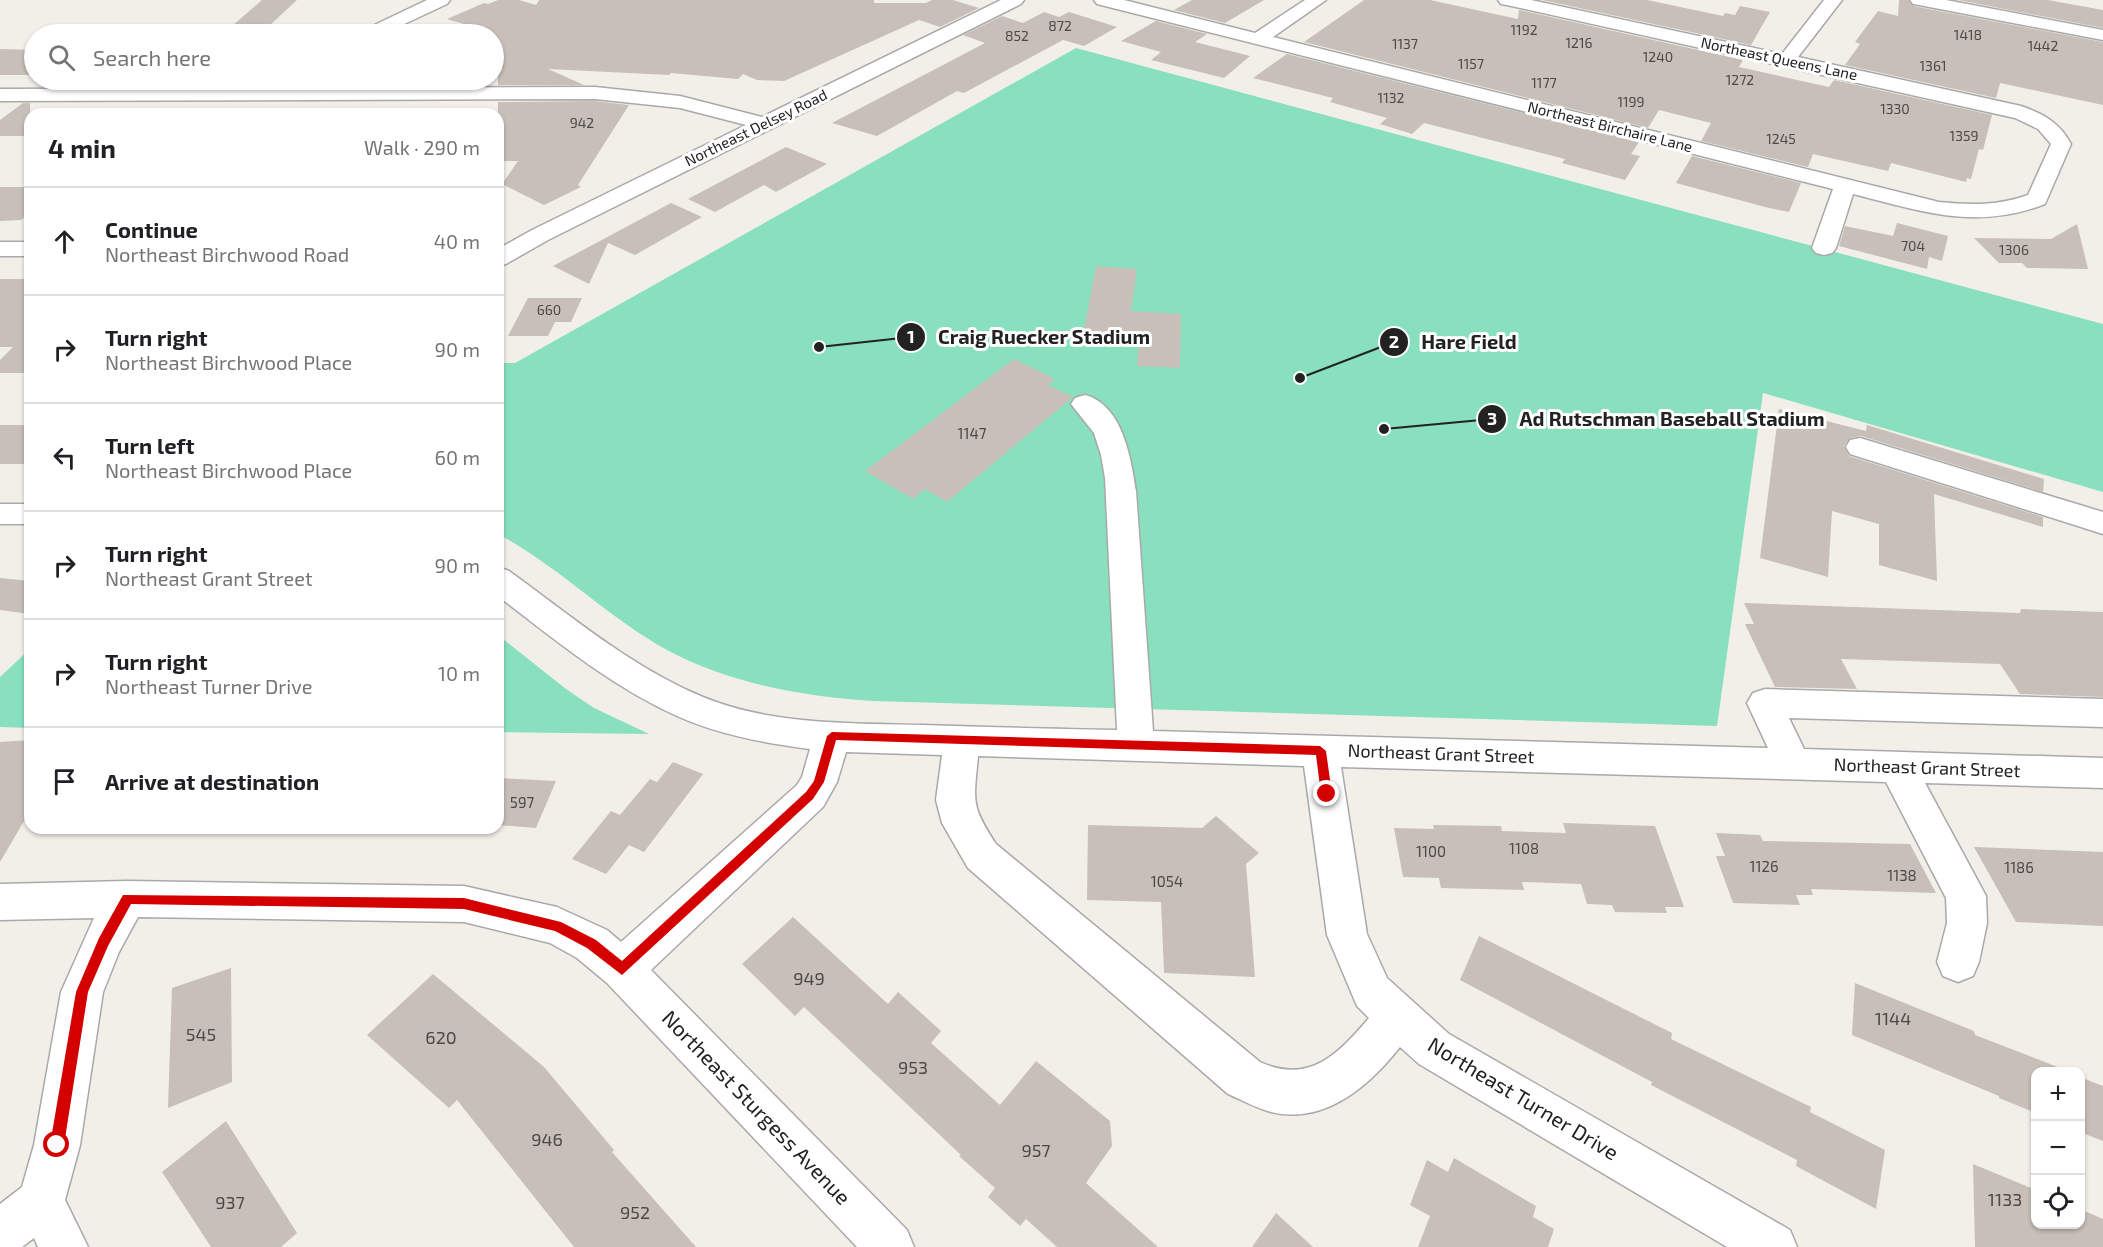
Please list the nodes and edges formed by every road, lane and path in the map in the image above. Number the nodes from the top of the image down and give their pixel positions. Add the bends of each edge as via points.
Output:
1 (441, 0) edge
2 (1015, 0) edge
3 (1103, 0) edge
4 (1317, 0) edge
5 (1507, 0) edge
6 (1833, 0) edge
7 (1919, 0) edge
8 (391, 24) edge
9 (2103, 35) edge
10 (1259, 38) junction
11 (1786, 61) junction
12 (300, 90) edge
13 (296, 94) junction
14 (0, 95) edge
15 (283, 108) edge
16 (763, 124) junction
17 (2048, 125) joint
18 (1845, 186) junction
19 (1824, 248) dead end
20 (0, 249) edge
21 (24, 249) edge
22 (504, 253) edge
23 (1085, 404) dead end
24 (1860, 447) dead end
25 (0, 514) edge
26 (24, 514) edge
27 (2103, 523) edge
28 (504, 583) edge
29 (2103, 713) edge
30 (832, 736) junction
31 (962, 741) junction
32 (1136, 746) junction
33 (1320, 751) junction
34 (1793, 764) junction
35 (1897, 767) junction
36 (2103, 773) edge
37 (127, 899) junction
38 (0, 902) edge
39 (1958, 962) dead end
40 (622, 969) junction
41 (1398, 1016) junction
42 (40, 1202) junction
43 (0, 1234) edge
44 (64, 1247) edge
45 (890, 1247) edge
46 (1773, 1247) edge

1 - 8 street
2 - 16 street, Northeast Delsey Road
3 - 10 street, Northeast Birchaire Lane
4 - 10 street
5 - 11 street, Northeast Queens Lane
6 - 11 street
7 - 9 street
10 - 18 street, Northeast Birchaire Lane
11 - 17 street, Northeast Queens Lane via 2006,108
12 - 13 street
13 - 14 street
13 - 15 street
13 - 16 street via 627,94 709,106
16 - 22 street, Northeast Delsey Road
17 - 18 street, Northeast Birchaire Lane via 2061,144 2037,199 2013,209 1939,209
18 - 19 street
20 - 21 street
23 - 32 street via 1100,418 1116,451
24 - 27 street
25 - 26 street
28 - 30 street, Northeast Grant Street via 607,660 667,695 720,717 772,730
29 - 34 street via 1765,703
30 - 31 street, Northeast Grant Street
30 - 40 street via 819,782 810,796
31 - 32 street, Northeast Grant Street
31 - 41 street via 955,800 961,823 982,856 1244,1078 1273,1090 1303,1093 1331,1085 1354,1069
32 - 33 street, Northeast Grant Street
33 - 34 street, Northeast Grant Street
33 - 41 street, Northeast Turner Drive via 1347,935 1372,992
34 - 35 street, Northeast Grant Street
35 - 36 street, Northeast Grant Street
35 - 39 street via 1966,896 1967,923
37 - 38 street, Northeast Sturgess Avenue
37 - 40 street, Northeast Sturgess Avenue via 464,904 557,926 592,944
37 - 42 street via 82,992 57,1145
40 - 45 street, Northeast Sturgess Avenue
41 - 46 street, Northeast Turner Drive via 1434,1049
42 - 43 street
42 - 44 street

